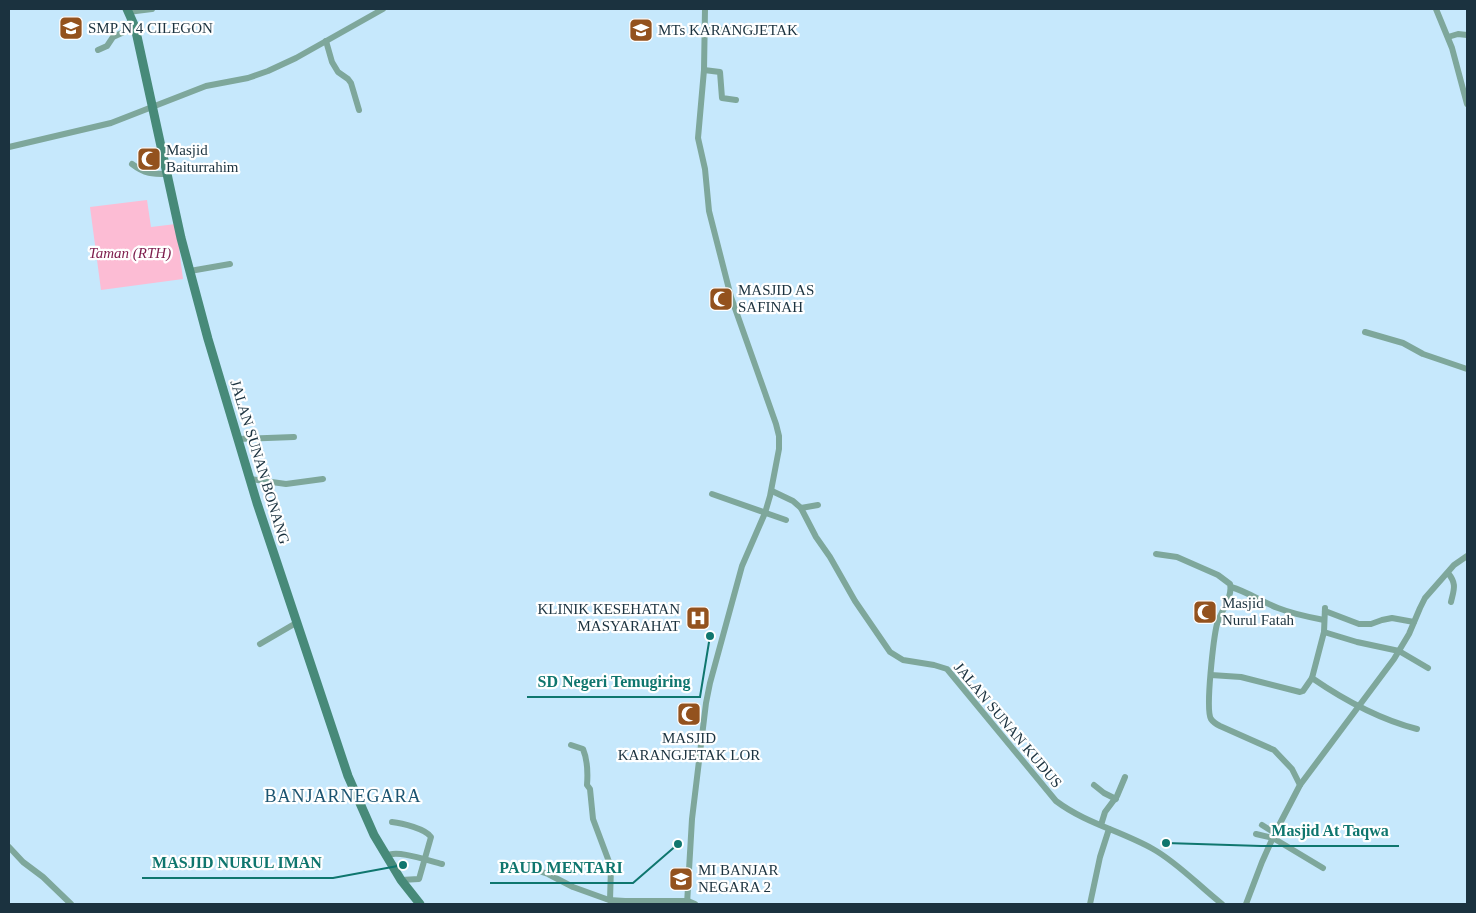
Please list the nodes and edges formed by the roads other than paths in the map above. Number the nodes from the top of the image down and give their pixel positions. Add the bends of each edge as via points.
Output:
1 (152, 9) edge
2 (383, 9) edge
3 (705, 9) edge
4 (1436, 9) edge
5 (127, 10) edge
6 (135, 28) junction
7 (705, 30) junction
8 (756, 30) dead end
9 (1467, 35) edge
10 (1448, 37) junction
11 (326, 41) junction
12 (98, 50) dead end
13 (704, 70) junction
14 (736, 100) dead end
15 (1467, 104) edge
16 (153, 107) junction
17 (359, 110) dead end
18 (9, 146) edge
19 (132, 164) dead end
20 (168, 174) junction
21 (230, 264) dead end
22 (190, 271) junction
23 (1365, 332) dead end
24 (1467, 370) edge
25 (294, 436) dead end
26 (238, 439) junction
27 (250, 479) junction
28 (323, 479) dead end
29 (772, 491) junction
30 (712, 494) dead end
31 (818, 505) dead end
32 (801, 508) junction
33 (766, 512) junction
34 (786, 520) dead end
35 (1156, 554) dead end
36 (1467, 556) edge
37 (1448, 573) junction
38 (1231, 588) junction
39 (1451, 602) dead end
40 (1324, 620) junction
41 (1414, 622) junction
42 (296, 623) junction
43 (1324, 632) junction
44 (260, 644) dead end
45 (1399, 652) junction
46 (1428, 668) dead end
47 (1211, 675) junction
48 (1312, 678) junction
49 (1359, 708) junction
50 (1416, 729) dead end
51 (571, 745) dead end
52 (1125, 777) dead end
53 (1094, 785) dead end
54 (1300, 785) junction
55 (1116, 799) junction
56 (392, 822) dead end
57 (1101, 825) junction
58 (1262, 825) dead end
59 (1109, 829) junction
60 (1256, 834) dead end
61 (1274, 835) junction
62 (9, 847) edge
63 (386, 856) junction
64 (425, 860) junction
65 (442, 864) dead end
66 (1323, 868) dead end
67 (533, 869) dead end
68 (401, 880) junction
69 (610, 900) junction
70 (1247, 902) edge
71 (688, 903) edge
72 (71, 904) edge
73 (420, 904) edge
74 (695, 904) edge
75 (1090, 904) edge
76 (1222, 904) edge
77 (1255, 904) edge

1 - 5 street
2 - 11 street
3 - 7 street
4 - 10 street
5 - 6 street, JALAN SUNAN BONANG
6 - 12 street via 113,36 107,46
6 - 16 street, JALAN SUNAN BONANG
7 - 8 street
7 - 13 street
9 - 10 street
10 - 15 street
11 - 16 street via 268,71 206,86
11 - 17 street via 332,62 351,83
13 - 14 street via 720,72 722,98
13 - 29 street via 698,138 710,211 731,298 778,430 778,460
16 - 18 street via 111,123
16 - 20 street, JALAN SUNAN BONANG
19 - 20 street via 148,174
20 - 22 street, JALAN SUNAN BONANG
21 - 22 street
22 - 26 street, JALAN SUNAN BONANG
23 - 24 street via 1403,343
25 - 26 street
26 - 27 street, JALAN SUNAN BONANG
27 - 28 street via 286,484
27 - 42 street, JALAN SUNAN BONANG
29 - 32 street
29 - 33 street
30 - 33 street
31 - 32 street
32 - 57 street, JALAN SUNAN KUDUS via 816,538 890,652 903,660 946,669 1056,801 1073,813
33 - 34 street
33 - 71 street via 742,566 706,703 692,819
35 - 38 street via 1189,562 1226,580
36 - 37 street
37 - 39 street via 1455,585
37 - 41 street via 1426,598
38 - 40 street via 1277,608
38 - 47 street via 1216,628
40 - 41 street via 1325,609 1358,624 1392,618
40 - 43 street
41 - 45 street
42 - 44 street
42 - 63 street, JALAN SUNAN BONANG via 348,776
43 - 45 street
43 - 48 street
45 - 46 street
45 - 49 street
47 - 48 street via 1241,678 1300,692
47 - 54 street via 1209,711 1212,721 1274,750 1292,769
48 - 49 street
49 - 50 street
49 - 54 street
51 - 69 street via 583,750 586,759 593,818 611,868
52 - 55 street
53 - 55 street
54 - 61 street
55 - 57 street via 1105,812
56 - 64 street via 430,834
57 - 59 street, JALAN SUNAN KUDUS
58 - 61 street
59 - 75 street
59 - 76 street, JALAN SUNAN KUDUS via 1165,856
60 - 61 street
61 - 66 street
61 - 70 street
62 - 72 street
63 - 64 street via 399,854
63 - 68 street, JALAN SUNAN BONANG
64 - 65 street
64 - 68 street via 418,879
67 - 69 street
68 - 73 street, JALAN SUNAN BONANG
69 - 71 street
70 - 77 street
71 - 74 street

